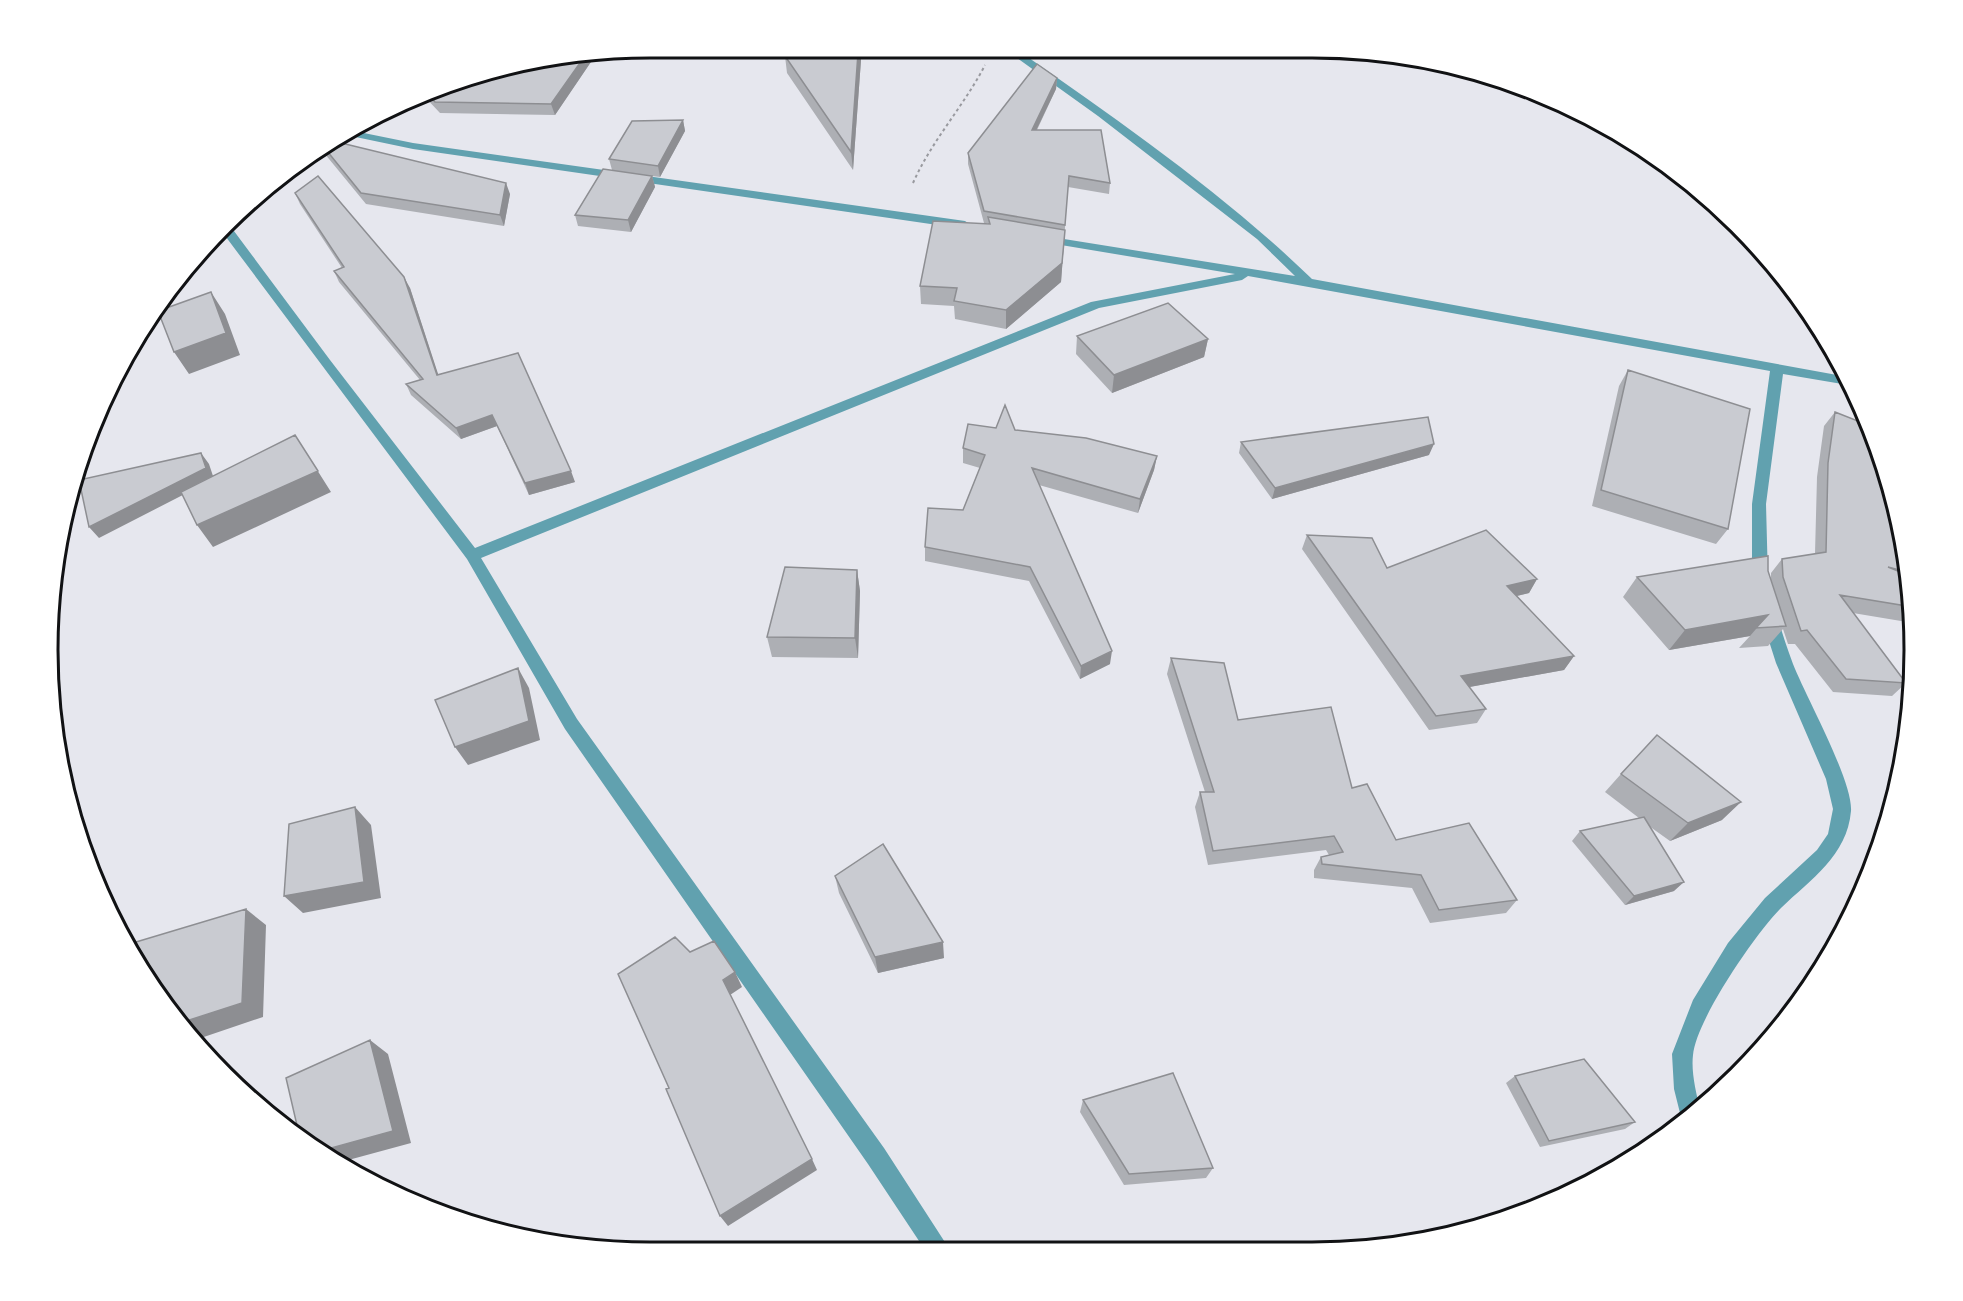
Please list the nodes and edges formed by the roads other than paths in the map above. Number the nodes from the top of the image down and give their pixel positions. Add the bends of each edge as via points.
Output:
1 (1022, 58) edge
2 (360, 135) edge
3 (983, 228) edge
4 (230, 234) edge
5 (1030, 236) edge
6 (1255, 274) junction
7 (1308, 282) junction
8 (1777, 369) junction
9 (1838, 380) edge
10 (472, 555) junction
11 (1689, 1107) edge
12 (934, 1242) edge

1 - 7 street via 1261,236
2 - 3 street via 424,148
4 - 10 street
5 - 6 street
6 - 7 street
6 - 10 street via 1096,305
7 - 8 street
8 - 9 street
8 - 11 street via 1759,504 1761,591 1784,663 1835,779 1842,809 1836,837 1824,856 1772,904 1735,950 1700,1007 1682,1054
10 - 12 street via 571,724

